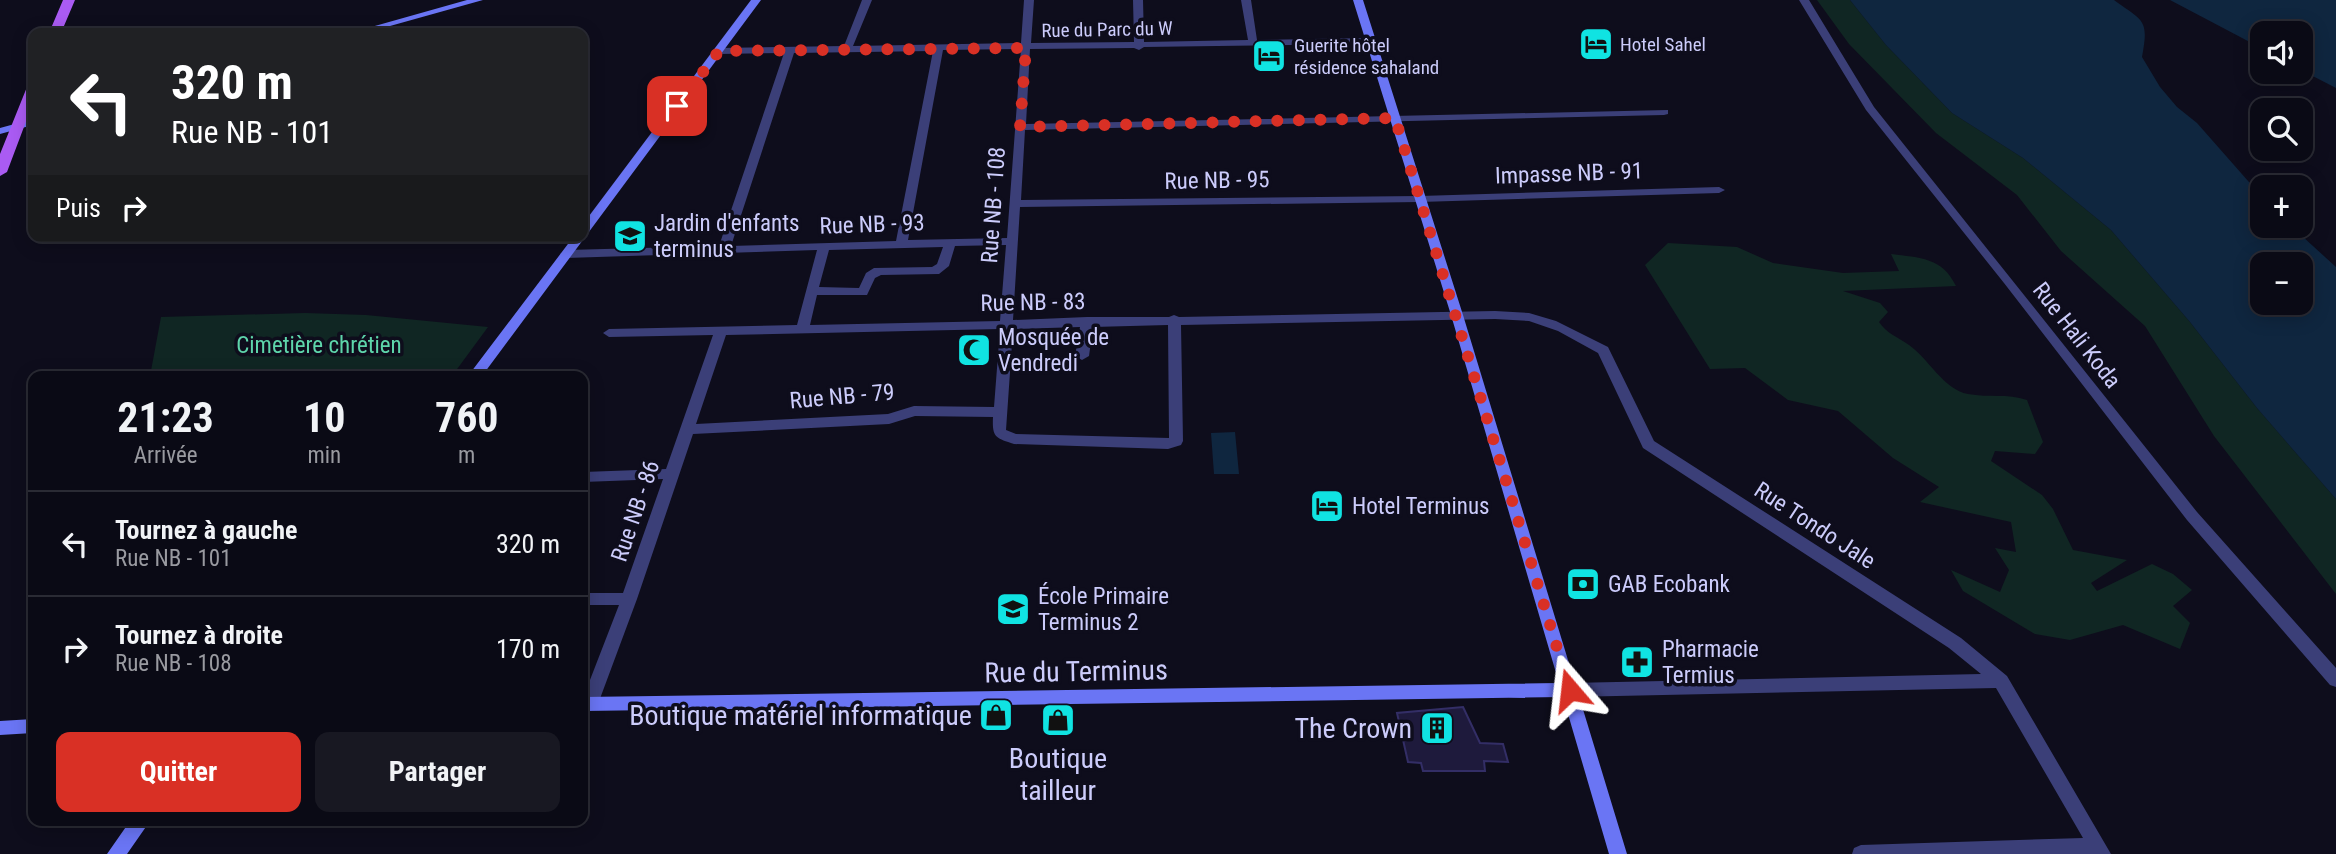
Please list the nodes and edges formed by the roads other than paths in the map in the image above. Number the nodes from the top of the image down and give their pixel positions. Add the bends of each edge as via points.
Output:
1 (69, 0) edge
2 (478, 0) edge
3 (755, 0) edge
4 (867, 0) edge
5 (1029, 0) edge
6 (1138, 0) edge
7 (1246, 0) edge
8 (1357, 0) edge
9 (1804, 0) edge
10 (57, 28) edge
11 (374, 28) edge
12 (1370, 41) junction
13 (1253, 44) junction
14 (1139, 47) junction
15 (1026, 48) junction
16 (938, 49) junction
17 (790, 50) junction
18 (847, 50) junction
19 (719, 51) junction
20 (28, 99) edge
21 (1664, 112) dead end
22 (1395, 118) junction
23 (28, 123) edge
24 (17, 126) junction
25 (1020, 127) junction
26 (0, 131) edge
27 (0, 172) edge
28 (1719, 190) dead end
29 (1420, 198) junction
30 (1014, 204) junction
31 (588, 225) edge
32 (1012, 241) junction
33 (575, 242) edge
34 (950, 242) junction
35 (901, 244) junction
36 (824, 246) junction
37 (724, 250) junction
38 (566, 254) junction
39 (814, 291) junction
40 (1457, 315) junction
41 (1174, 319) junction
42 (1087, 321) junction
43 (1005, 323) junction
44 (802, 329) junction
45 (721, 331) junction
46 (609, 333) dead end
47 (1082, 356) dead end
48 (479, 371) edge
49 (999, 412) junction
50 (689, 429) junction
51 (670, 474) junction
52 (588, 477) edge
53 (588, 599) edge
54 (629, 599) junction
55 (2336, 680) edge
56 (2000, 681) junction
57 (1570, 690) junction
58 (588, 699) edge
59 (588, 704) edge
60 (28, 726) edge
61 (0, 728) edge
62 (137, 826) edge
63 (2100, 850) edge
64 (116, 854) edge
65 (1618, 854) edge
66 (1861, 854) edge

1 - 10 main road
2 - 11 street
3 - 19 street
4 - 18 street
5 - 15 street, Rue NB - 108
6 - 14 street
7 - 13 street
8 - 12 street
9 - 55 street, Rue Hali Koda via 1870,108 1936,193 2192,516
12 - 13 street, Rue du Parc du W
12 - 22 street
13 - 14 street, Rue du Parc du W
14 - 15 street, Rue du Parc du W
15 - 16 street, Rue du Parc du W
15 - 25 street, Rue NB - 108
16 - 18 street, Rue du Parc du W
16 - 35 street
17 - 18 street, Rue du Parc du W
17 - 19 street, Rue du Parc du W
17 - 37 street
19 - 31 street
20 - 24 main road
21 - 22 street
22 - 25 street
22 - 29 street
23 - 24 street
24 - 26 street
24 - 27 main road
25 - 30 street, Rue NB - 108
28 - 29 street, Impasse NB - 91
29 - 30 street, Rue NB - 95
29 - 40 street
30 - 32 street, Rue NB - 108
32 - 34 street, Rue NB - 93
32 - 43 street, Rue NB - 108
33 - 38 street
34 - 35 street, Rue NB - 93
34 - 39 street via 940,270 878,271 870,275 863,292
35 - 36 street, Rue NB - 93
36 - 37 street, Rue NB - 93
36 - 39 street
37 - 38 street, Rue NB - 93
38 - 48 street
39 - 44 street
40 - 41 street, Rue NB - 83
40 - 56 street, Rue Tondo Jale via 1529,318 1592,342 1610,359 1648,444 1955,643
40 - 57 street
41 - 42 street, Rue NB - 83
41 - 49 street via 1177,438 1173,443 1007,437 999,432
42 - 43 street, Rue NB - 83
42 - 47 street
43 - 44 street, Rue NB - 83
43 - 49 street, Rue NB - 108
44 - 45 street, Rue NB - 83
45 - 46 street, Rue NB - 83
45 - 50 street, Rue NB - 86
49 - 50 street, Rue NB - 79 via 914,411 889,419
50 - 51 street, Rue NB - 86
51 - 52 street
51 - 54 street, Rue NB - 86
53 - 54 street
54 - 58 street, Rue NB - 86
56 - 57 street
56 - 63 street, Rue Tondo Jale
57 - 59 street, Rue du Terminus
57 - 65 street
60 - 61 street
62 - 64 street
63 - 66 street

